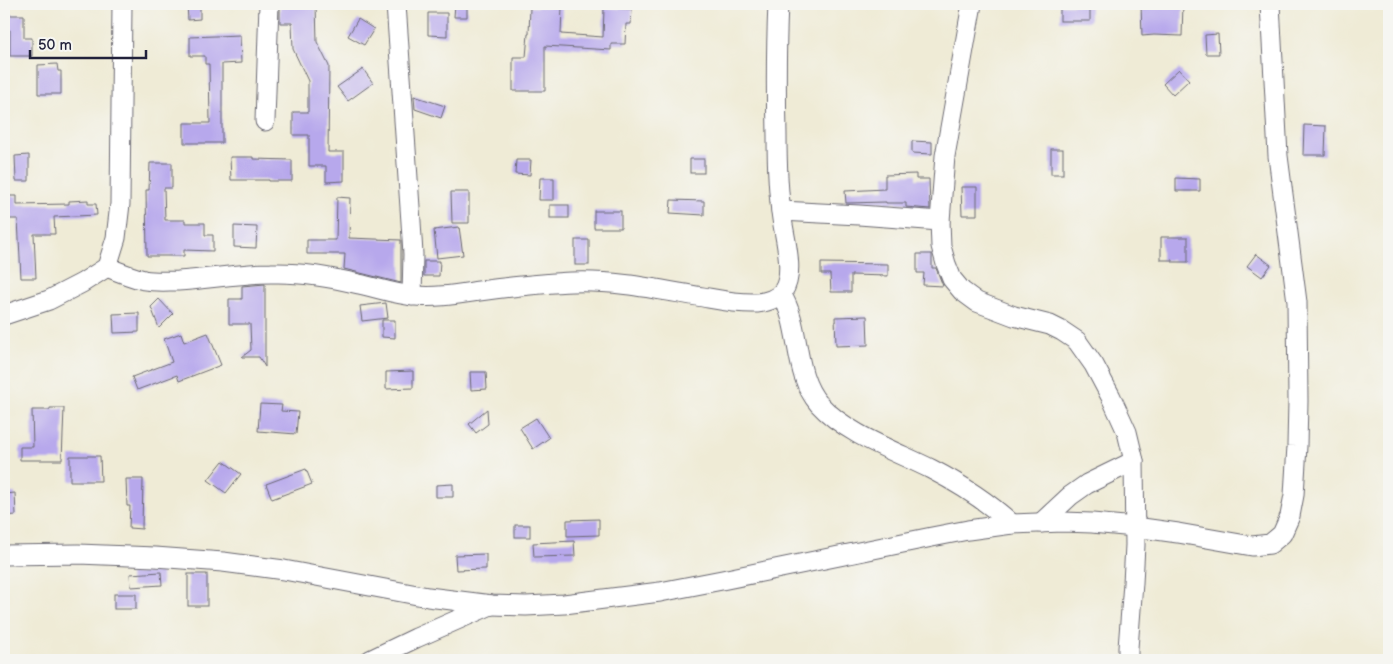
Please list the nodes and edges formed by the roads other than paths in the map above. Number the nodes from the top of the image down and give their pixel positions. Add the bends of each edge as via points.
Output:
1 (122, 4) edge
2 (269, 4) edge
3 (396, 4) edge
4 (778, 4) edge
5 (972, 4) edge
6 (1270, 4) edge
7 (265, 121) dead end
8 (781, 211) junction
9 (940, 222) junction
10 (107, 267) junction
11 (781, 294) junction
12 (412, 296) junction
13 (4, 315) edge
14 (1134, 461) junction
15 (1041, 523) junction
16 (1012, 524) junction
17 (1134, 526) junction
18 (4, 555) edge
19 (492, 605) junction
20 (370, 660) edge
21 (1128, 660) edge

1 - 10 street via 120,204 116,238
2 - 7 street
3 - 12 street via 413,254
4 - 8 street via 775,76
5 - 9 street via 945,156
6 - 17 street via 1278,156 1297,302 1297,446 1290,516 1282,534 1270,544 1252,546
8 - 9 street
8 - 11 street via 788,257 788,278
9 - 14 street via 946,264 962,291 977,302 1050,325 1077,341 1094,365 1119,414
10 - 12 street via 127,276 166,281 271,272 302,274
10 - 13 street via 49,300
11 - 12 street via 769,301 756,303 598,281 445,296
11 - 16 street via 789,312 802,370 819,404 870,440 956,482
14 - 15 street via 1087,484
14 - 17 street
15 - 16 street
15 - 17 street
16 - 19 street via 950,533 660,592 564,604
17 - 21 street
18 - 19 street via 78,554 223,562
19 - 20 street

